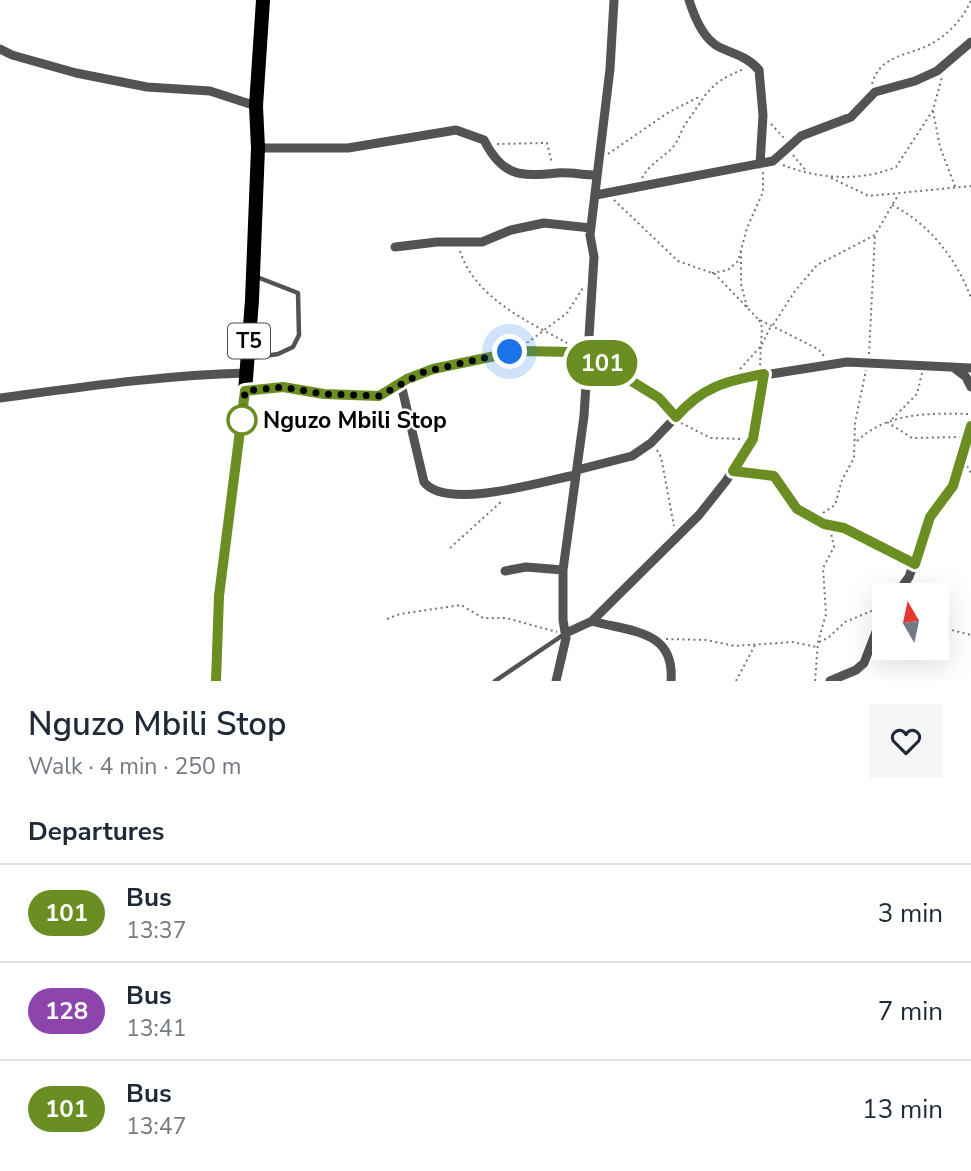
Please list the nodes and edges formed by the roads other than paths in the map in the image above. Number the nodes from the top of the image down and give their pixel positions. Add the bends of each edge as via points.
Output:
1 (263, 0) edge
2 (614, 0) edge
3 (689, 0) edge
4 (971, 42) edge
5 (0, 49) edge
6 (256, 107) junction
7 (258, 148) junction
8 (760, 164) junction
9 (597, 175) junction
10 (596, 195) junction
11 (591, 228) junction
12 (395, 247) dead end
13 (253, 276) junction
14 (587, 354) junction
15 (247, 366) junction
16 (953, 368) junction
17 (971, 368) edge
18 (762, 374) junction
19 (971, 383) edge
20 (401, 384) junction
21 (245, 391) junction
22 (0, 398) edge
23 (675, 418) junction
24 (971, 425) edge
25 (733, 471) junction
26 (576, 472) junction
27 (915, 564) junction
28 (563, 569) junction
29 (505, 570) dead end
30 (903, 583) edge
31 (592, 621) junction
32 (565, 634) junction
33 (872, 638) edge
34 (216, 681) edge
35 (495, 681) edge
36 (556, 681) edge
37 (671, 681) edge
38 (830, 681) edge

1 - 6 highway, T5
2 - 9 street
3 - 8 street via 697,22 713,43 755,65 761,77
4 - 8 street via 945,66 870,95 851,117 801,136 773,161
5 - 6 street via 76,73 147,87 219,93
6 - 7 highway, T5
7 - 9 street via 348,148 456,130 486,141 494,159 517,173 533,177
7 - 13 highway, T5
8 - 10 street
9 - 10 street
10 - 11 street
11 - 12 street via 544,223 488,240
11 - 14 street via 593,279
13 - 15 highway, T5
13 - 15 lane via 299,293 299,334 293,347
14 - 20 street via 519,351 433,369
14 - 23 street via 659,398
14 - 26 street
15 - 21 highway, T5
15 - 22 street
16 - 17 street
16 - 18 street via 867,363
16 - 19 street
18 - 23 street via 697,394
18 - 25 street via 753,439
20 - 21 street via 379,396 283,387
20 - 26 street via 427,486 452,493 510,492
21 - 34 highway, T5 via 219,596
23 - 26 street via 651,443 620,461
24 - 27 street via 953,486 926,526
25 - 27 street via 774,476 792,503 821,522 844,528
25 - 31 street via 699,515
26 - 28 street
27 - 30 street
28 - 29 street
28 - 32 street
31 - 32 street
31 - 37 street via 655,639 670,656
32 - 35 lane
32 - 36 street
33 - 38 street via 864,663

